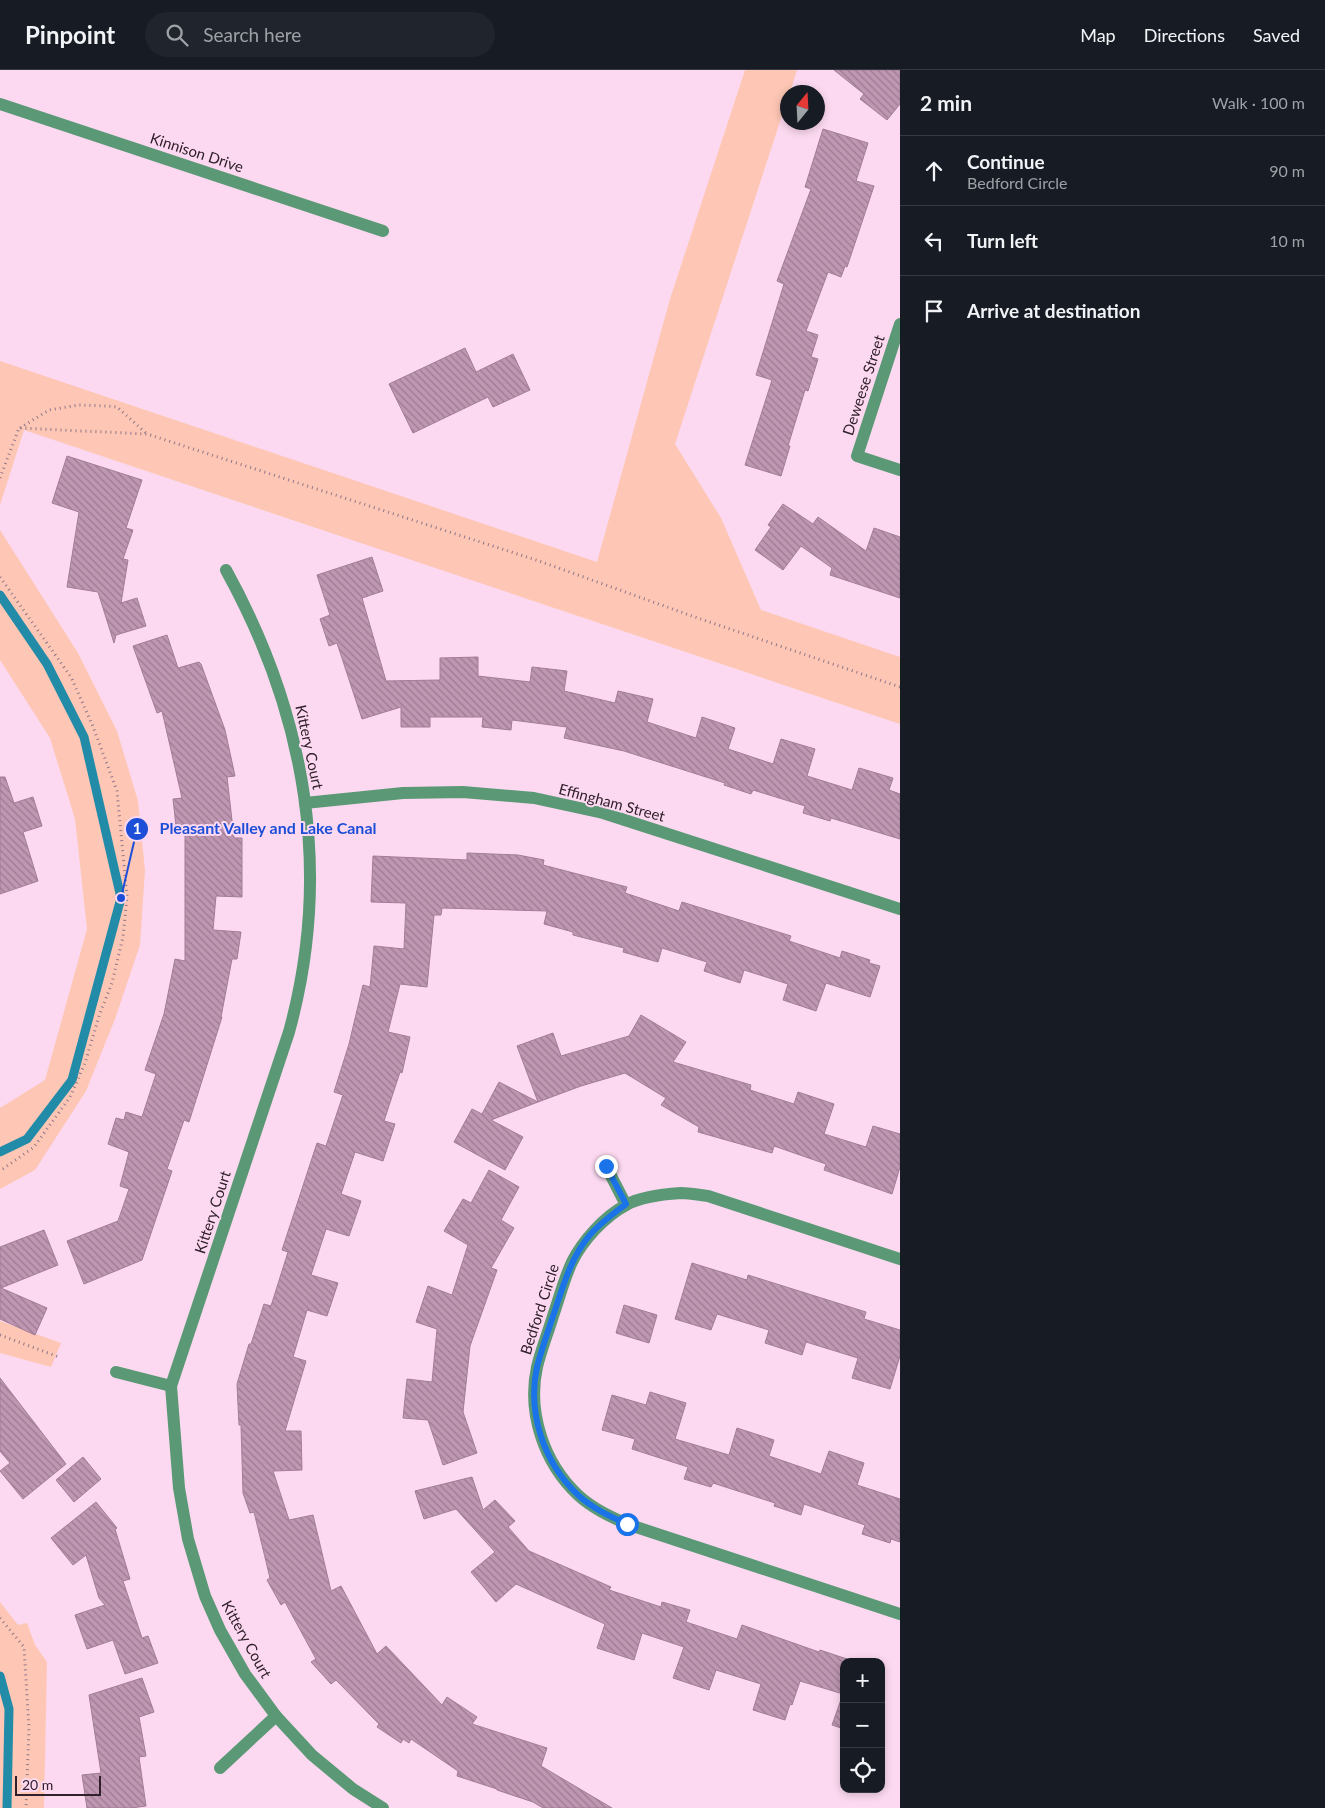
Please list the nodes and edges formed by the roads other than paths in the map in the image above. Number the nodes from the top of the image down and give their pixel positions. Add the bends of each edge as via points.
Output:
1 (0, 104) edge
2 (383, 230) dead end
3 (900, 324) edge
4 (900, 470) edge
5 (226, 570) dead end
6 (305, 803) junction
7 (900, 909) edge
8 (606, 1166) dead end
9 (626, 1204) junction
10 (900, 1259) edge
11 (116, 1372) dead end
12 (171, 1386) junction
13 (900, 1614) edge
14 (276, 1716) junction
15 (220, 1768) dead end
16 (384, 1808) edge

1 - 2 street, Kinnison Drive
3 - 4 street, Deweese Street via 856,456
5 - 6 street, Kittery Court via 264,648 286,710
6 - 7 street, Effingham Street via 403,793 455,792 534,798 603,814
6 - 12 street, Kittery Court via 310,870 308,933 298,1000
8 - 9 street
9 - 10 street, Bedford Circle via 682,1193 708,1196
9 - 13 street, Bedford Circle via 589,1236 572,1263 537,1367 534,1395 538,1430 560,1475 578,1495 601,1512 627,1524
11 - 12 street
12 - 14 street, Kittery Court via 179,1488 188,1539 205,1596 245,1674
14 - 15 street
14 - 16 street, Kittery Court via 312,1755 353,1789

